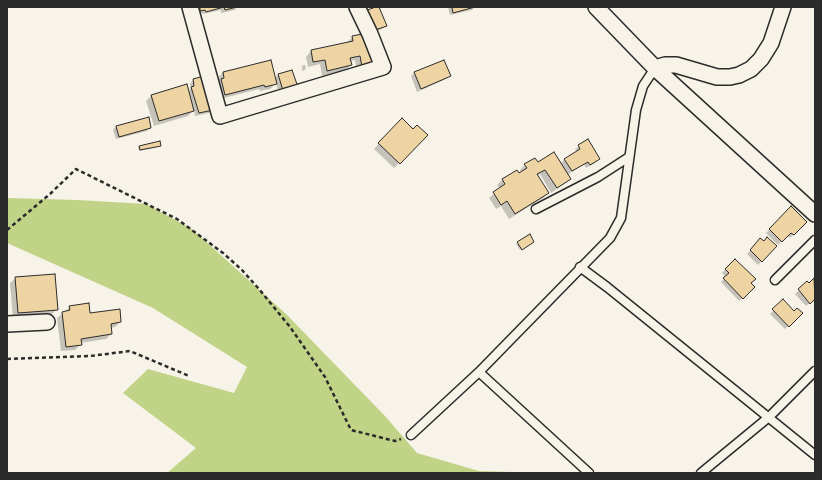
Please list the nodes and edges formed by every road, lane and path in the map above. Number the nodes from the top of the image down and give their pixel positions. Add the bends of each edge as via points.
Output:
1 (190, 7) edge
2 (357, 7) edge
3 (596, 7) edge
4 (783, 7) edge
5 (655, 68) junction
6 (630, 157) junction
7 (536, 209) dead end
8 (815, 214) edge
9 (7, 230) edge
10 (815, 240) edge
11 (580, 267) junction
12 (775, 280) dead end
13 (47, 322) dead end
14 (7, 324) edge
15 (7, 359) edge
16 (815, 371) edge
17 (479, 372) junction
18 (188, 376) dead end
19 (768, 417) junction
20 (411, 435) joint
21 (815, 455) edge
22 (589, 473) edge
23 (701, 473) edge

1 - 2 street via 220,116 383,67
3 - 5 street
4 - 5 street via 771,43 762,59 751,69 730,77 717,77 676,65
5 - 6 lane via 643,86 636,110
5 - 8 street
6 - 7 lane
6 - 11 lane via 621,218 610,238
9 - 20 path via 76,169 170,216 223,253 260,288 325,377 351,430 395,441
10 - 12 lane
11 - 17 lane
11 - 19 lane
13 - 14 street
15 - 18 path via 90,356 130,351
16 - 19 lane
17 - 20 lane
17 - 22 lane
19 - 21 lane
19 - 23 lane

